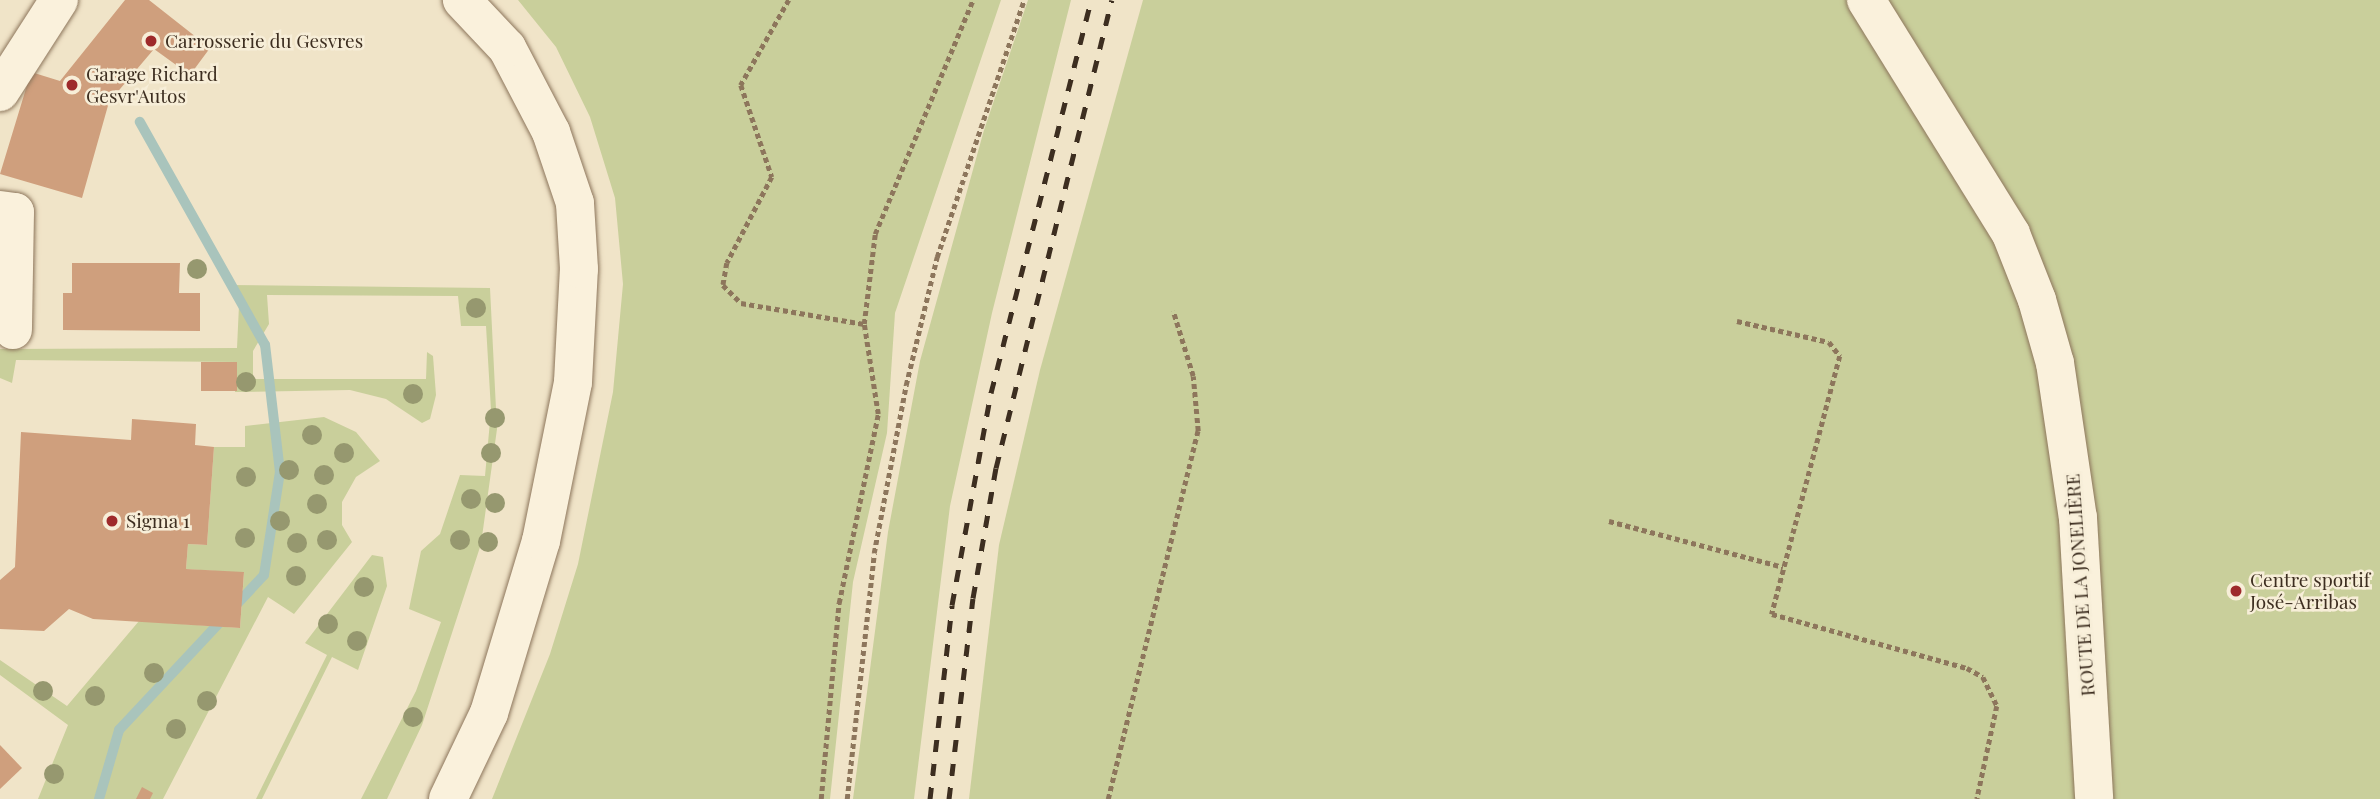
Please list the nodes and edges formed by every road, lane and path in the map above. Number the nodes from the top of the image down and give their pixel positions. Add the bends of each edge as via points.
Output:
1 (59, 0) edge
2 (463, 0) edge
3 (789, 0) edge
4 (973, 0) edge
5 (1024, 0) edge
6 (1866, 0) edge
7 (0, 92) edge
8 (0, 210) edge
9 (1173, 311) dead end
10 (1737, 321) dead end
11 (864, 324) junction
12 (13, 330) dead end
13 (1609, 521) dead end
14 (1783, 567) junction
15 (448, 799) edge
16 (821, 799) edge
17 (847, 799) edge
18 (1108, 799) edge
19 (1977, 799) edge
20 (2094, 799) edge

1 - 7 street
2 - 15 street via 507,48 551,132 575,203 579,269 573,382 541,541 489,713
3 - 11 path via 741,85 772,177 727,263 723,285 741,303
4 - 11 path via 875,234
5 - 17 path via 937,257 906,385 874,552
6 - 20 street, ROUTE DE LA JONELIÈRE via 2011,234 2055,363 2078,518
8 - 12 street via 15,212
9 - 18 path via 1194,376 1198,431
10 - 14 path via 1809,335 1839,349 1839,371 1819,418
11 - 16 path via 878,414 839,603
13 - 14 path
14 - 19 path via 1772,614 1968,668 1983,677 1997,706

